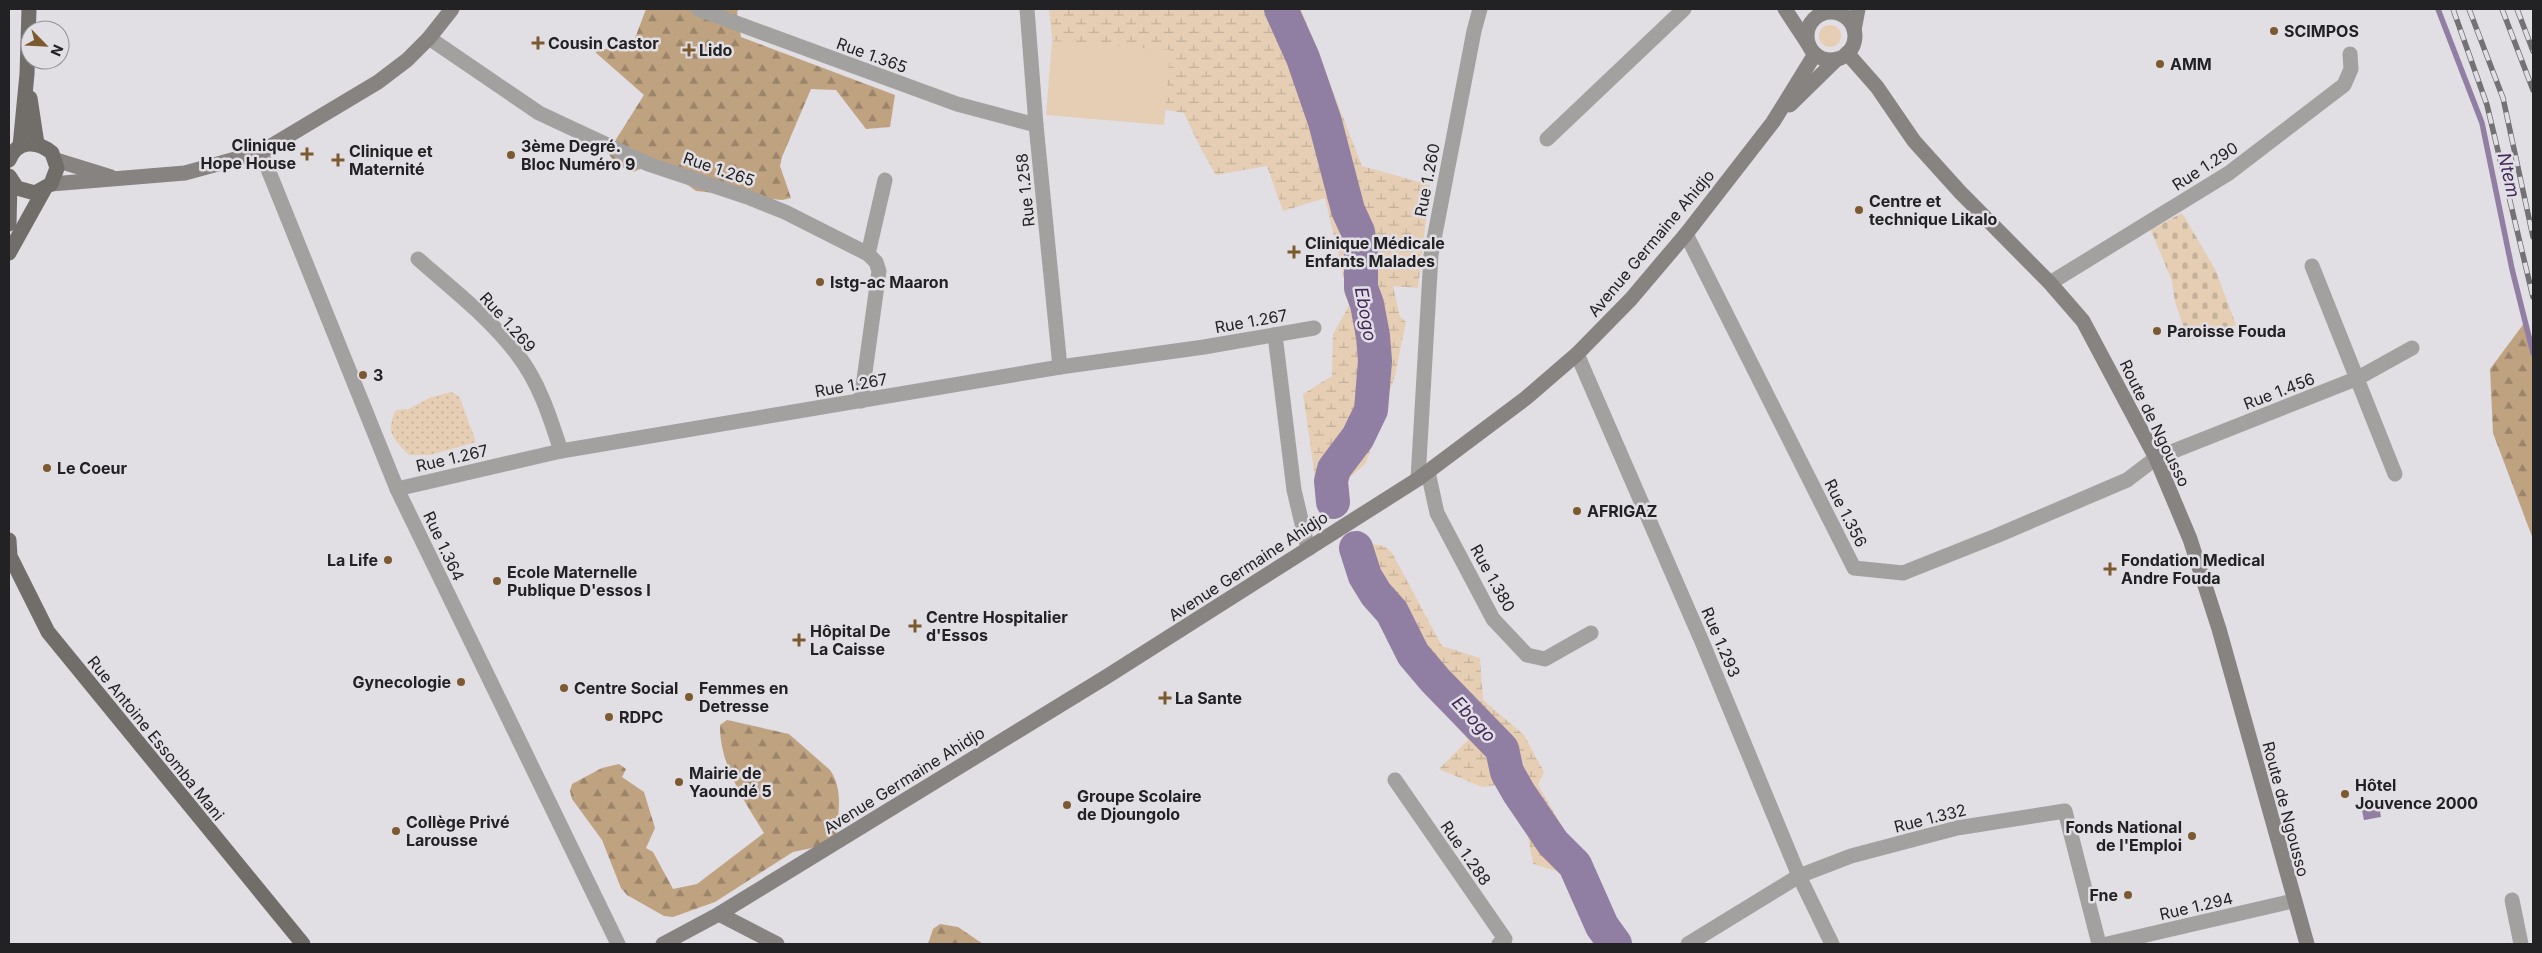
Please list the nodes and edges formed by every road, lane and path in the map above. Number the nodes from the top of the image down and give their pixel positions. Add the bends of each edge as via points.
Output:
1 (29, 9) edge
2 (698, 9) edge
3 (1026, 9) edge
4 (1480, 9) edge
5 (1684, 9) edge
6 (1785, 9) edge
7 (1858, 9) edge
8 (447, 10) edge
9 (1829, 11) edge
10 (1854, 30) junction
11 (429, 38) junction
12 (1811, 49) junction
13 (2350, 54) dead end
14 (1842, 56) junction
15 (27, 74) junction
16 (1773, 122) junction
17 (1036, 125) junction
18 (1547, 140) dead end
19 (37, 144) junction
20 (13, 152) edge
21 (261, 152) junction
22 (56, 160) junction
23 (9, 179) edge
24 (119, 179) junction
25 (885, 180) dead end
26 (48, 187) junction
27 (9, 224) edge
28 (1686, 234) junction
29 (9, 253) edge
30 (868, 254) junction
31 (418, 259) dead end
32 (2312, 266) dead end
33 (2050, 283) junction
34 (1314, 328) dead end
35 (1275, 335) junction
36 (2412, 348) dead end
37 (1577, 354) junction
38 (1060, 367) junction
39 (2358, 378) junction
40 (861, 401) junction
41 (561, 451) junction
42 (2156, 458) junction
43 (2395, 474) dead end
44 (1423, 476) junction
45 (397, 489) junction
46 (9, 540) edge
47 (1308, 549) junction
48 (10, 556) edge
49 (1592, 633) dead end
50 (1395, 780) dead end
51 (1799, 876) junction
52 (2512, 900) dead end
53 (2293, 901) junction
54 (719, 914) junction
55 (2130, 942) edge
56 (303, 944) edge
57 (618, 944) edge
58 (663, 944) edge
59 (777, 944) edge
60 (1499, 944) edge
61 (1688, 944) edge
62 (1832, 944) edge
63 (2099, 944) edge
64 (2106, 944) edge
65 (2307, 944) edge
66 (2521, 944) edge

1 - 15 main road
2 - 17 street, Rue 1.365 via 957,104
3 - 17 street, Rue 1.258
4 - 44 street, Rue 1.260 via 1431,255
5 - 18 street
6 - 12 main road
7 - 10 main road
8 - 11 main road
9 - 10 main road via 1844,15
9 - 12 main road via 1810,24 1807,34
10 - 14 main road via 1854,38
11 - 21 main road via 378,82
11 - 30 street, Rue 1.265 via 539,113 648,164 785,212
12 - 14 main road via 1826,60
12 - 16 main road, Avenue Germaine Ahidjo
13 - 33 street, Rue 1.290 via 2351,69 2344,85 2237,168
14 - 16 main road, Avenue Germaine Ahidjo
14 - 33 main road, Route de Ngousso via 1877,86 1914,141
15 - 19 main road
15 - 20 main road
16 - 28 main road, Avenue Germaine Ahidjo
17 - 38 street, Rue 1.258
19 - 20 main road
19 - 22 main road via 52,152
21 - 24 main road via 185,173
21 - 45 street, Rue 1.364
22 - 24 main road
22 - 26 main road via 56,177
23 - 26 main road via 26,192 35,193
23 - 27 main road
24 - 26 main road
25 - 30 street
26 - 29 main road
28 - 37 main road, Avenue Germaine Ahidjo via 1631,299
28 - 42 street, Rue 1.356 via 1854,568 1903,573 2127,480
30 - 40 street via 879,271
31 - 41 street, Rue 1.269 via 478,312 518,354 546,404
32 - 39 street
33 - 42 main road, Route de Ngousso via 2083,321
34 - 35 street, Rue 1.267
35 - 38 street, Rue 1.267
35 - 47 street via 1294,490
36 - 39 street, Rue 1.456
37 - 44 main road, Avenue Germaine Ahidjo via 1526,398
37 - 51 street, Rue 1.293
38 - 40 street, Rue 1.267
39 - 42 street, Rue 1.456
39 - 43 street
40 - 41 street, Rue 1.267
41 - 45 street, Rue 1.267
42 - 53 main road, Route de Ngousso via 2190,539 2219,628
44 - 47 main road, Avenue Germaine Ahidjo
44 - 49 street, Rue 1.380 via 1437,513 1493,619 1526,655 1545,658
45 - 57 street, Rue 1.364
46 - 48 main road, Rue Antoine Essomba Mani
47 - 54 main road, Avenue Germaine Ahidjo
48 - 56 main road, Rue Antoine Essomba Mani via 48,632
50 - 60 street, Rue 1.288 via 1505,939
51 - 61 street, Rue 1.332
51 - 62 street, Rue 1.293
51 - 63 street, Rue 1.332 via 1851,856 1957,828 2065,811
52 - 66 street
53 - 55 street, Rue 1.294
53 - 65 main road, Route de Ngousso
54 - 58 main road, Avenue Germaine Ahidjo
54 - 59 main road
55 - 64 street, Rue 1.294

